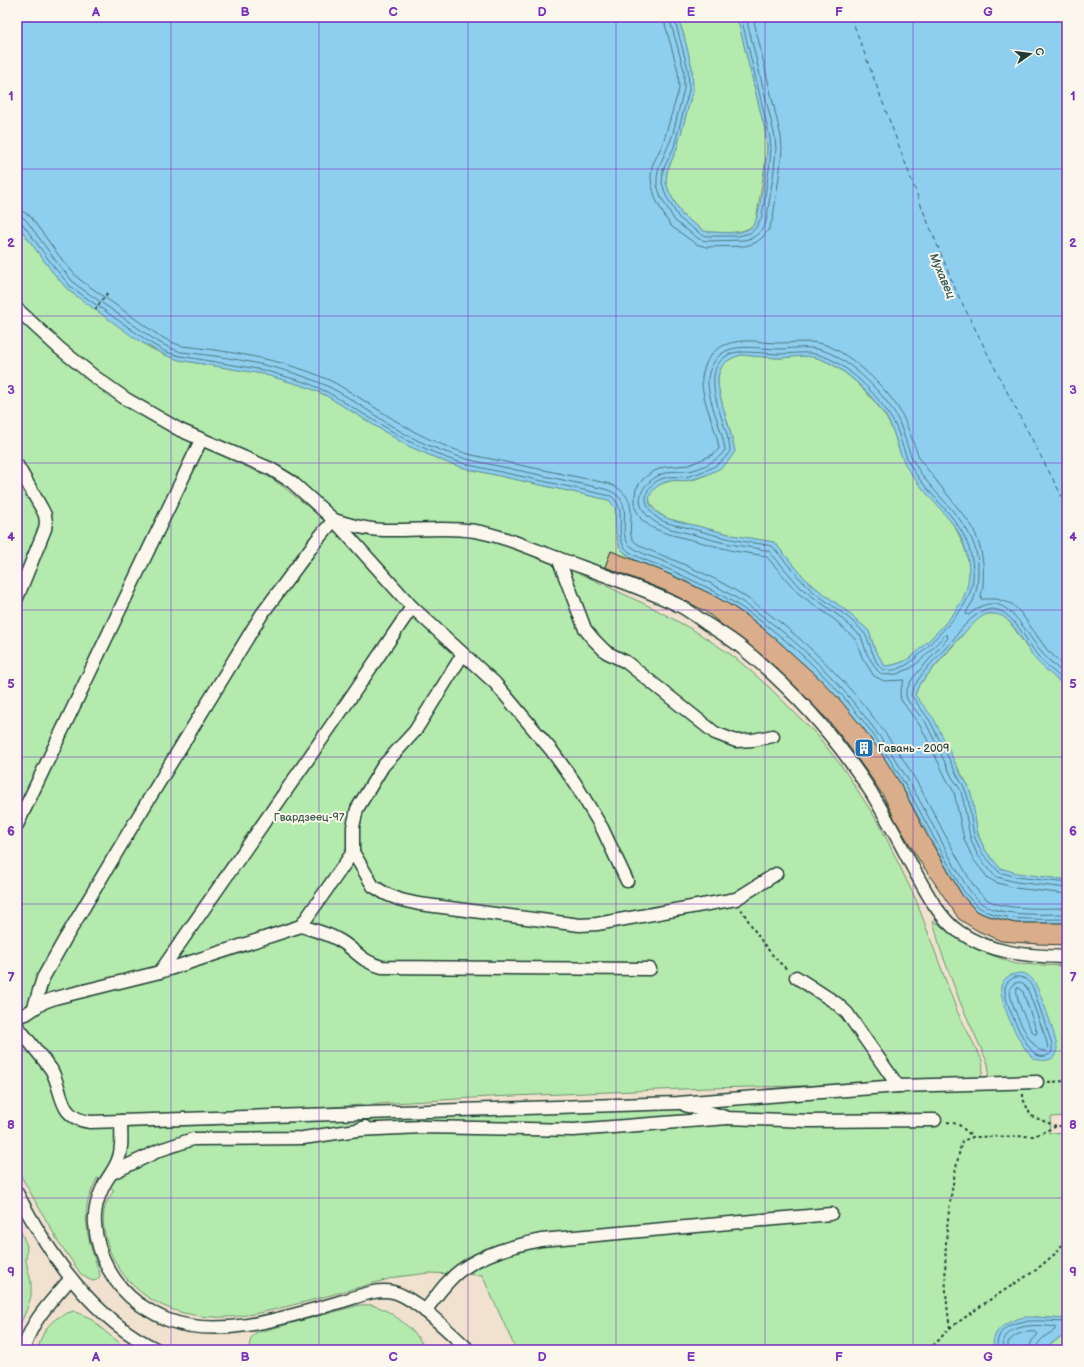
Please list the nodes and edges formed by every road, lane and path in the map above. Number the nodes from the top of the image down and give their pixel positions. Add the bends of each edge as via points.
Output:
1 (108, 292) dead end
2 (17, 309) edge
3 (95, 310) dead end
4 (201, 440) junction
5 (17, 465) edge
6 (334, 520) junction
7 (558, 558) junction
8 (17, 598) edge
9 (412, 606) junction
10 (463, 654) junction
11 (773, 736) dead end
12 (17, 825) edge
13 (353, 852) junction
14 (776, 874) dead end
15 (627, 881) dead end
16 (736, 899) junction
17 (301, 926) junction
18 (1067, 956) edge
19 (650, 969) dead end
20 (160, 972) junction
21 (796, 977) joint
22 (34, 1007) junction
23 (17, 1016) edge
24 (17, 1026) edge
25 (1067, 1081) edge
26 (1037, 1082) junction
27 (898, 1086) junction
28 (678, 1103) junction
29 (408, 1112) junction
30 (728, 1118) junction
31 (935, 1120) joint
32 (121, 1121) junction
33 (1057, 1126) junction
34 (1067, 1126) edge
35 (357, 1130) junction
36 (973, 1137) junction
37 (112, 1173) junction
38 (17, 1193) edge
39 (831, 1214) dead end
40 (1067, 1238) edge
41 (71, 1278) junction
42 (425, 1311) junction
43 (950, 1328) junction
44 (24, 1350) edge
45 (158, 1350) edge
46 (469, 1350) edge
47 (929, 1350) edge

1 - 3 path
2 - 4 street via 59,348 108,386 151,414
4 - 6 street via 271,469 292,482
4 - 12 street
5 - 8 street via 42,509 46,522
6 - 7 street via 357,527 381,530 474,531 497,536
6 - 9 street
6 - 22 street via 258,620 65,939 44,978
7 - 11 street via 585,629 606,652 626,662 715,733 736,741
7 - 18 street via 682,607 740,646 793,694 845,754 872,794 927,893 956,930 993,949 1020,954
9 - 10 street
9 - 20 street
10 - 13 street via 415,731 383,766 364,795 353,827
10 - 15 street via 495,683 552,751 602,828
13 - 16 street via 373,886 401,900 580,925 616,922
13 - 17 street
14 - 16 street
16 - 21 path via 776,961
17 - 19 street via 338,940 371,964 382,966
17 - 20 street
20 - 22 street via 55,998
21 - 27 street via 847,1013
22 - 23 street via 26,1014
24 - 32 street via 51,1069 66,1111 73,1118 90,1122
25 - 26 path
26 - 27 street
26 - 33 path via 1023,1091 1023,1099 1030,1116
27 - 28 street
28 - 29 street
28 - 30 street
29 - 32 street
29 - 35 street
30 - 31 street via 808,1121
30 - 35 street via 574,1130 422,1127
31 - 36 path via 958,1124
32 - 37 street via 122,1145
33 - 34 path
33 - 36 path via 1034,1136
35 - 37 street via 303,1138 193,1140 160,1150
36 - 43 path via 962,1141 950,1196 944,1272
37 - 42 street via 102,1188 96,1205 98,1243 106,1266 132,1299 168,1320 192,1326 244,1326 385,1291 400,1294
38 - 41 street via 48,1248
39 - 42 street via 541,1240 511,1247 485,1256 461,1270 442,1288
40 - 43 path via 1056,1253 1036,1270
41 - 44 street via 34,1323 26,1337
41 - 45 street via 96,1306 123,1329
42 - 46 street
43 - 47 path

